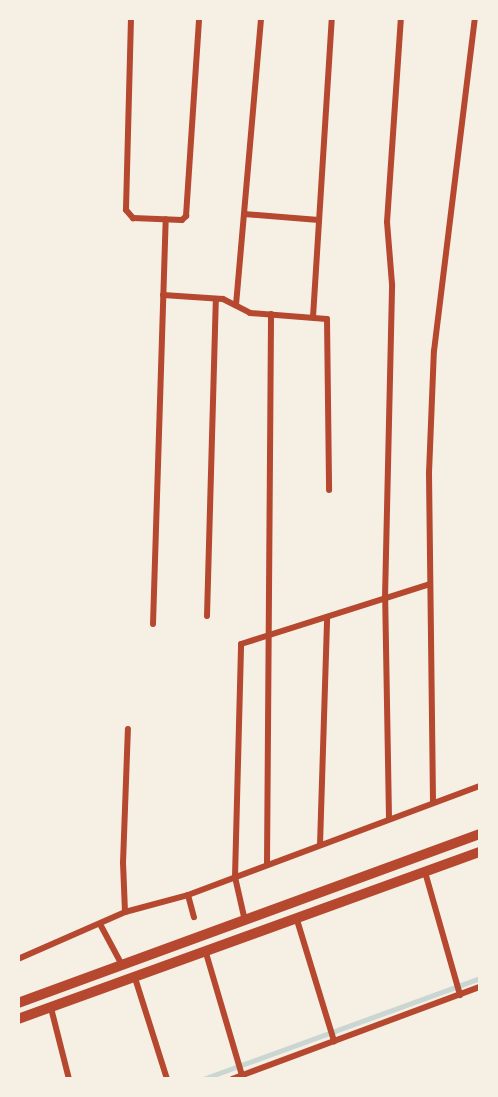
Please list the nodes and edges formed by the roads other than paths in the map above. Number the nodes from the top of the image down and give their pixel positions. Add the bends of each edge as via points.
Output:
1 (131, 18) edge
2 (199, 18) edge
3 (261, 18) edge
4 (332, 18) edge
5 (401, 18) edge
6 (475, 18) edge
7 (244, 214) junction
8 (166, 219) junction
9 (319, 220) junction
10 (163, 295) junction
11 (216, 299) junction
12 (236, 305) junction
13 (271, 314) junction
14 (313, 317) junction
15 (329, 490) dead end
16 (430, 584) junction
17 (385, 598) junction
18 (207, 616) dead end
19 (327, 617) junction
20 (153, 624) dead end
21 (268, 633) junction
22 (128, 729) dead end
23 (480, 786) edge
24 (433, 801) junction
25 (389, 818) junction
26 (480, 834) edge
27 (320, 845) junction
28 (480, 852) edge
29 (267, 865) junction
30 (425, 872) junction
31 (235, 877) junction
32 (188, 895) junction
33 (125, 912) junction
34 (194, 917) dead end
35 (297, 920) junction
36 (245, 922) junction
37 (100, 924) junction
38 (206, 953) junction
39 (18, 959) edge
40 (122, 965) junction
41 (135, 978) junction
42 (480, 987) edge
43 (460, 994) junction
44 (18, 1003) edge
45 (51, 1008) junction
46 (18, 1019) edge
47 (334, 1041) junction
48 (242, 1075) junction
49 (69, 1079) edge
50 (168, 1079) edge
51 (232, 1079) edge

1 - 8 street via 126,210 133,218
2 - 8 street via 186,216 182,220
3 - 7 street
4 - 9 street
5 - 17 street via 387,222 392,284
6 - 16 street via 434,351
7 - 9 street
7 - 12 street
8 - 10 street
9 - 14 street
10 - 11 street
10 - 20 street
11 - 12 street
11 - 18 street
12 - 13 street via 245,311
13 - 14 street
13 - 21 street
14 - 15 street via 329,321
16 - 17 street
16 - 24 street
17 - 19 street
17 - 25 street
19 - 21 street
19 - 27 street
21 - 29 street
21 - 31 street via 241,644
22 - 33 street
23 - 24 street
24 - 25 street
25 - 27 street
26 - 36 main road
27 - 29 street
28 - 30 main road
29 - 31 street
30 - 35 main road
30 - 43 street
31 - 32 street
31 - 36 street
32 - 33 street
32 - 34 street
33 - 37 street
35 - 38 main road
35 - 47 street
36 - 40 main road
37 - 39 street
37 - 40 street
38 - 41 main road
38 - 48 street
40 - 44 main road
41 - 45 main road
41 - 50 street
42 - 43 street
43 - 47 street
45 - 46 main road
45 - 49 street
47 - 48 street
48 - 51 street

